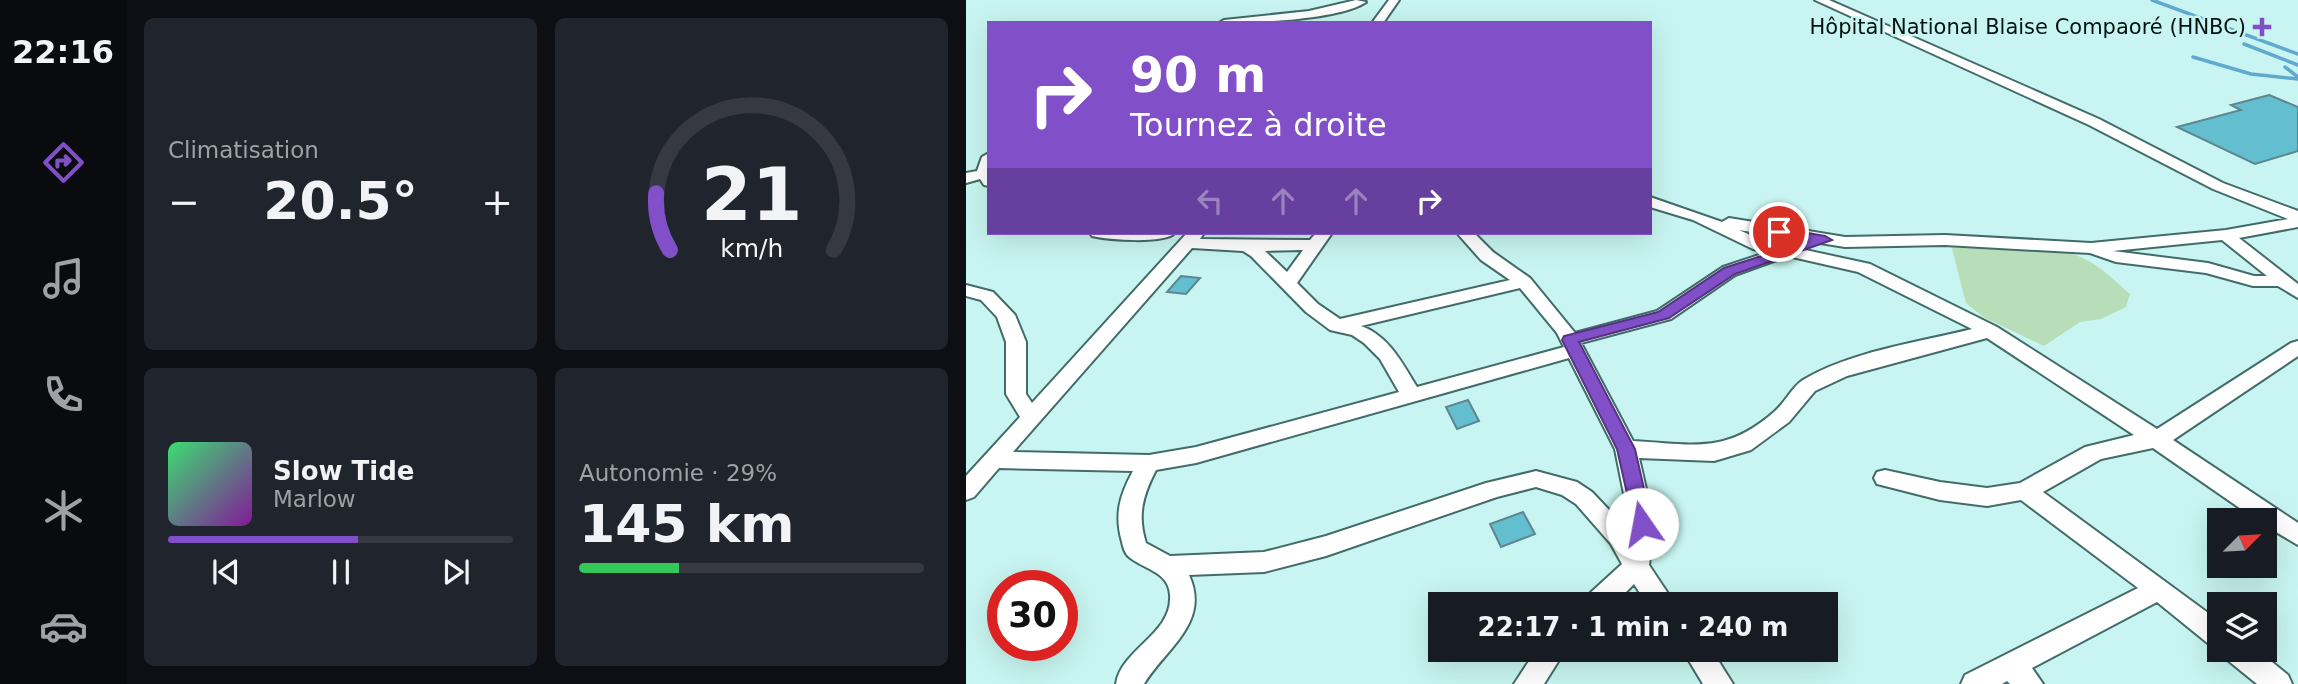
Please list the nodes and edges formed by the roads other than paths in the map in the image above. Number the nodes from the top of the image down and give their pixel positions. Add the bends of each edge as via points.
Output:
1 (1394, 0) edge
2 (1820, 0) edge
3 (1360, 1) edge
4 (1379, 20) edge
5 (1243, 21) edge
6 (966, 178) edge
7 (986, 178) edge
8 (1652, 203) edge
9 (1699, 217) junction
10 (2298, 220) edge
11 (1467, 235) edge
12 (2225, 235) junction
13 (1192, 238) edge
14 (1320, 239) edge
15 (1825, 240) junction
16 (1247, 246) junction
17 (2091, 248) junction
18 (1788, 251) junction
19 (2281, 279) junction
20 (1524, 282) junction
21 (1288, 283) junction
22 (966, 290) edge
23 (2298, 293) edge
24 (1337, 326) junction
25 (1990, 331) junction
26 (1573, 345) junction
27 (2298, 347) edge
28 (1412, 396) junction
29 (1032, 419) junction
30 (2127, 419) junction
31 (2156, 440) junction
32 (2120, 445) junction
33 (1626, 449) junction
34 (996, 460) junction
35 (1149, 463) junction
36 (1885, 478) dead end
37 (966, 491) edge
38 (2025, 491) junction
39 (2293, 526) edge
40 (1167, 566) junction
41 (1636, 567) junction
42 (2160, 589) junction
43 (1609, 592) edge
44 (1654, 592) edge
45 (2207, 627) edge
46 (1544, 662) edge
47 (1704, 662) edge
48 (2251, 662) edge
49 (2021, 676) edge
50 (1130, 684) edge
51 (1528, 684) edge
52 (1719, 684) edge
53 (1976, 684) edge
54 (2278, 684) edge

1 - 4 street
2 - 10 street via 2103,126 2218,186
3 - 4 street
3 - 5 street via 1309,14
6 - 7 street
8 - 9 street
9 - 15 street
9 - 18 street via 1759,245
10 - 12 street
11 - 20 street
12 - 17 street
12 - 19 street
13 - 16 street
13 - 29 street
14 - 16 street
14 - 21 street
15 - 17 street via 1945,240
15 - 18 street
16 - 21 street
17 - 19 street via 2116,257 2180,263 2253,281
18 - 25 street via 1864,268
18 - 26 street via 1730,271 1664,315
19 - 23 street
20 - 24 street
20 - 26 street
21 - 24 street via 1312,309
22 - 29 street via 987,296 1006,316 1016,342 1016,394
24 - 28 street via 1371,339 1387,355
25 - 30 street
25 - 33 street via 1840,371 1808,386 1782,417 1743,444 1714,453
26 - 28 street
26 - 33 street
27 - 31 street
28 - 35 street via 1196,455
29 - 34 street
30 - 31 street
30 - 32 street
31 - 32 street
31 - 39 street
32 - 38 street via 2093,453
33 - 41 street via 1642,524
34 - 35 street
34 - 37 street
35 - 40 street via 1128,501 1130,531 1136,549
36 - 38 street via 1987,497
38 - 42 street
40 - 41 street via 1264,562 1536,479 1569,488 1584,498 1620,537
40 - 50 street via 1181,586 1184,605 1172,631 1131,677
41 - 43 street
41 - 44 street
42 - 45 street
42 - 49 street
46 - 51 street
47 - 52 street
48 - 54 street
49 - 53 street

